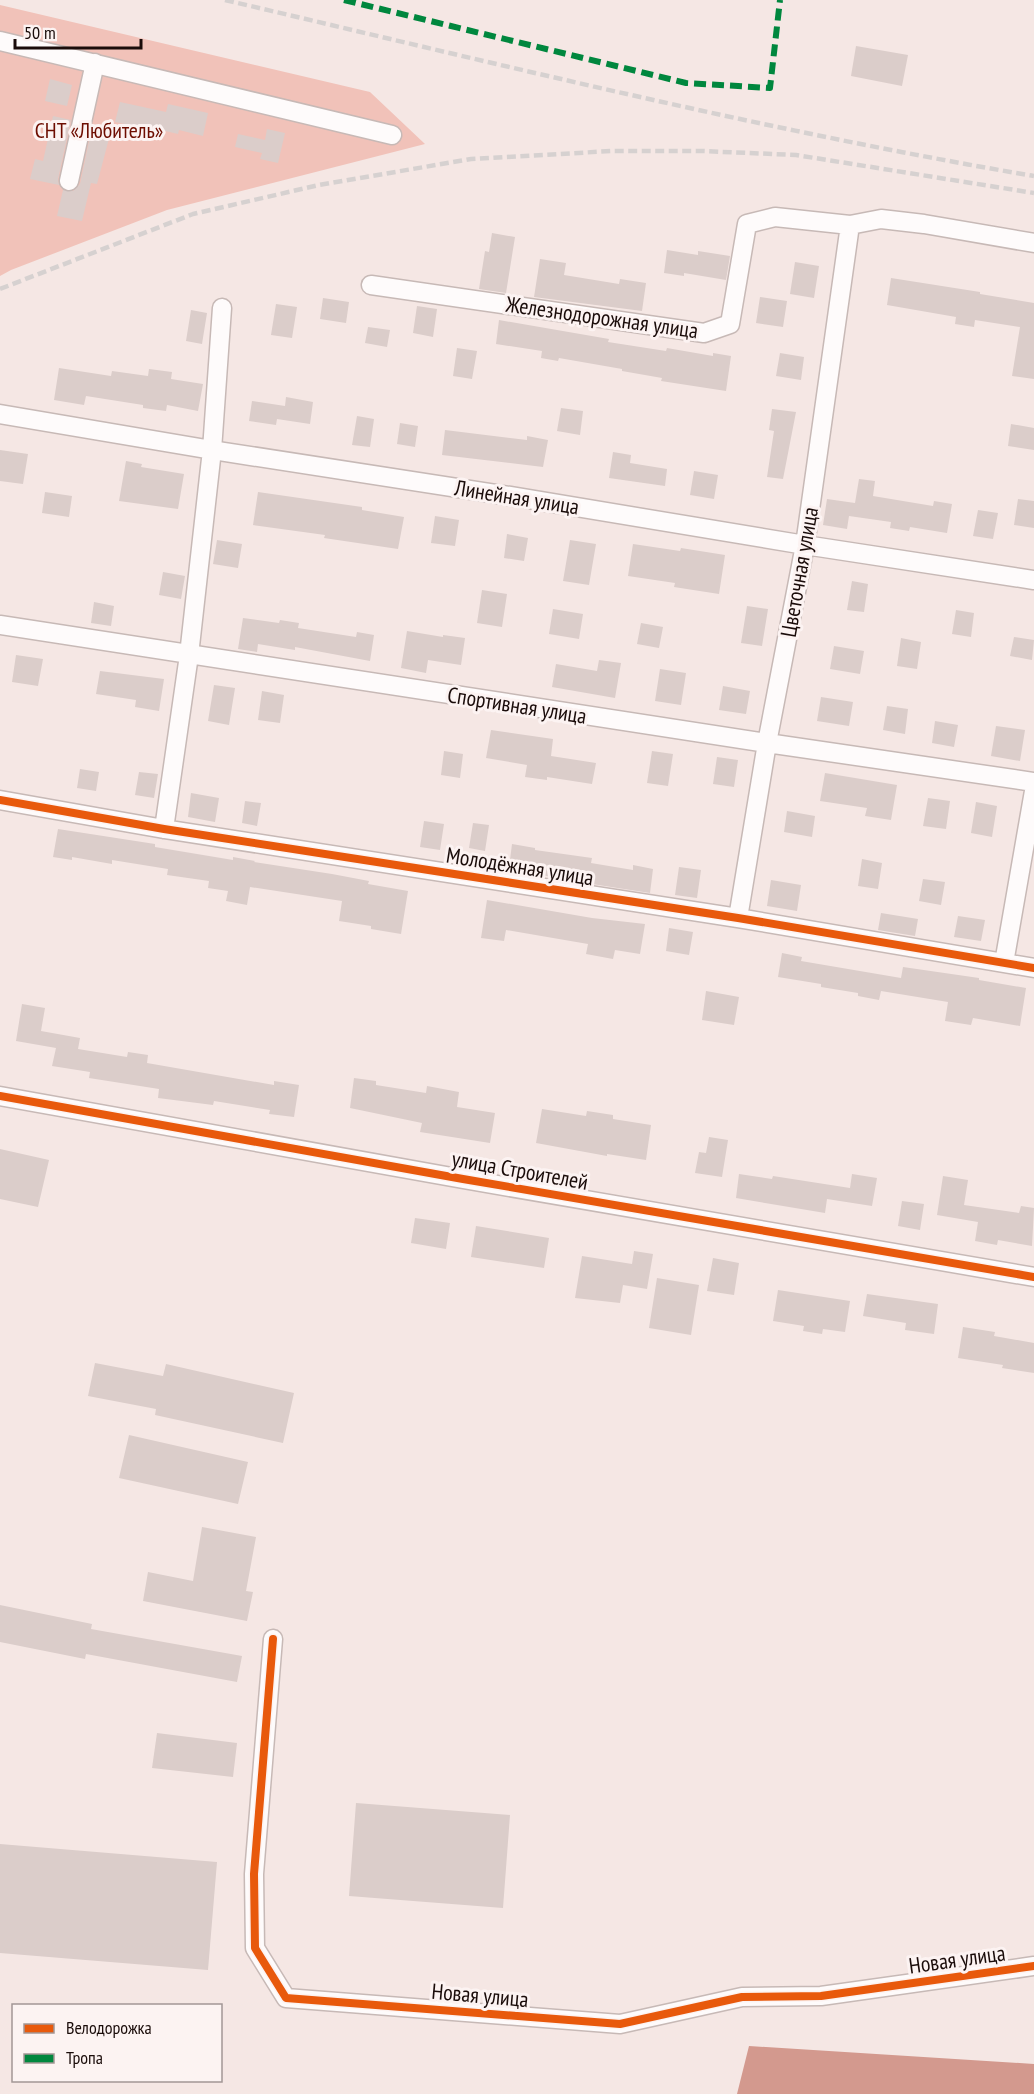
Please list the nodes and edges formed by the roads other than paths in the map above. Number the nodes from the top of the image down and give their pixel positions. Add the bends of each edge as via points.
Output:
1 (0, 41) edge
2 (95, 63) junction
3 (392, 135) dead end
4 (69, 181) dead end
5 (850, 225) junction
6 (1034, 243) edge
7 (371, 285) dead end
8 (222, 308) dead end
9 (0, 414) edge
10 (212, 450) junction
11 (805, 546) junction
12 (1034, 580) edge
13 (0, 625) edge
14 (189, 655) junction
15 (767, 743) junction
16 (1034, 782) edge
17 (1034, 791) edge
18 (0, 800) edge
19 (164, 829) junction
20 (738, 918) junction
21 (1004, 963) junction
22 (1034, 968) edge
23 (0, 1096) edge
24 (1034, 1276) edge
25 (273, 1639) dead end
26 (1034, 1966) edge

1 - 2 street
2 - 3 street
2 - 4 street
5 - 6 street, Железнодорожная улица via 881,219
5 - 7 street, Железнодорожная улица via 775,217 747,224 730,324 704,333
5 - 11 street, Цветочная улица
8 - 10 street
9 - 10 street, Линейная улица
10 - 11 street, Линейная улица via 510,495
10 - 14 street
11 - 12 street, Линейная улица
11 - 15 street, Цветочная улица
13 - 14 street, Спортивная улица
14 - 15 street, Спортивная улица
14 - 19 street
15 - 16 street, Спортивная улица
15 - 20 street, Цветочная улица
17 - 21 street
18 - 19 street, Молодёжная улица
19 - 20 street, Молодёжная улица
20 - 21 street, Молодёжная улица
21 - 22 street, Молодёжная улица
23 - 24 street, улица Строителей
25 - 26 street, Новая улица via 254,1874 255,1948 286,1998 620,2024 742,1997 821,1996

